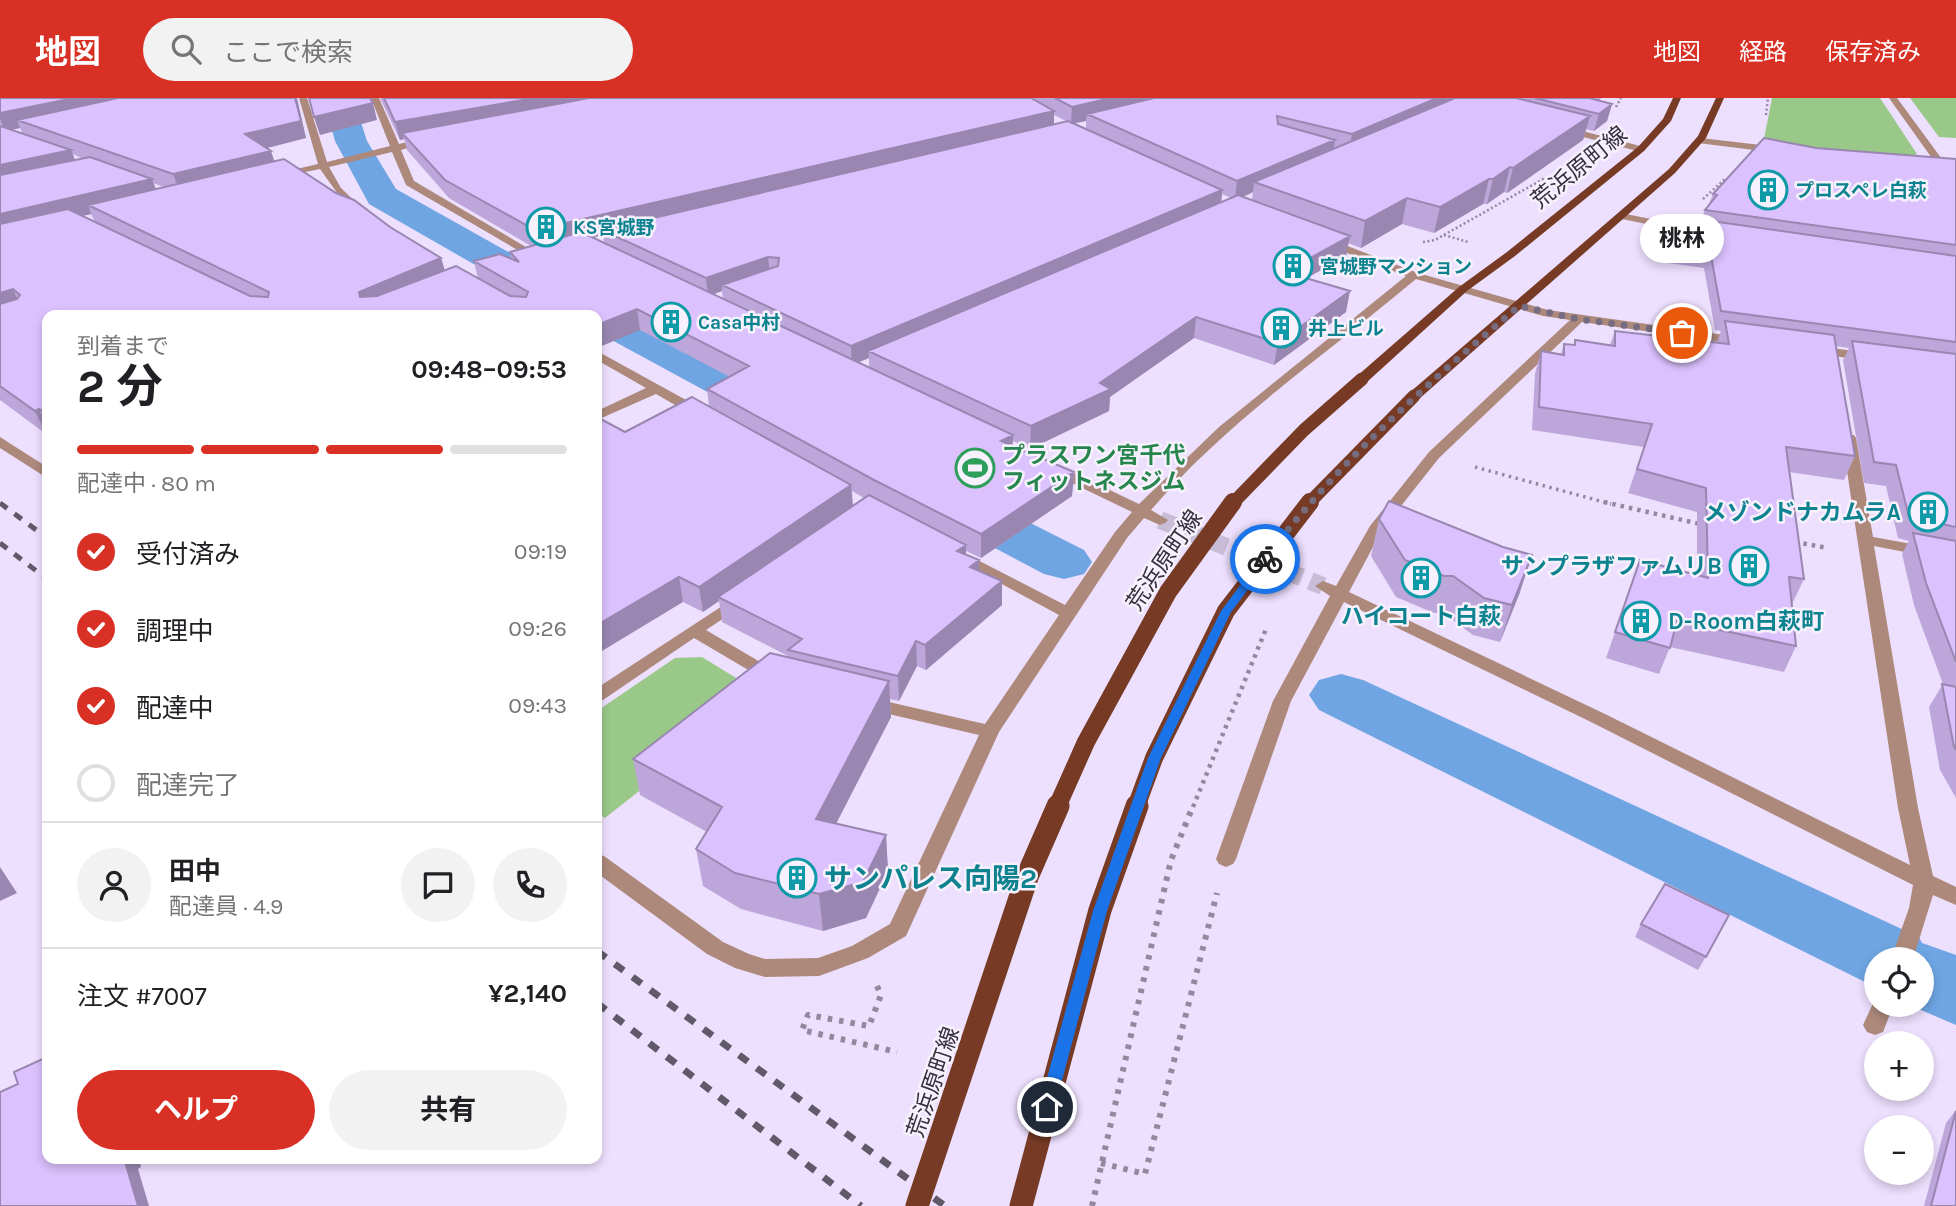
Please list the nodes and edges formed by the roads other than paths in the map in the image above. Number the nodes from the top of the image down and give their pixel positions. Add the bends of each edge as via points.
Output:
1 (303, 98) edge
2 (375, 98) edge
3 (1677, 98) edge
4 (1720, 98) edge
5 (1893, 98) edge
6 (1558, 128) edge
7 (443, 138) edge
8 (1701, 141) junction
9 (394, 147) junction
10 (1640, 149) junction
11 (1796, 152) edge
12 (1929, 165) edge
13 (321, 166) junction
14 (1942, 166) junction
15 (1956, 167) edge
16 (270, 178) edge
17 (1621, 216) junction
18 (370, 219) edge
19 (1309, 235) edge
20 (1728, 237) edge
21 (515, 263) edge
22 (1414, 275) junction
23 (1463, 289) junction
24 (1519, 306) junction
25 (1578, 319) junction
26 (1752, 342) edge
27 (1806, 349) edge
28 (1833, 352) junction
29 (602, 358) edge
30 (1888, 359) edge
31 (1836, 372) edge
32 (656, 388) junction
33 (602, 414) edge
34 (1844, 416) edge
35 (715, 422) edge
36 (0, 441) edge
37 (1041, 462) edge
38 (42, 466) edge
39 (1141, 510) junction
40 (1160, 520) tunnel mouth
41 (943, 548) edge
42 (1866, 548) junction
43 (1956, 557) edge
44 (1332, 590) junction
45 (749, 593) edge
46 (1067, 613) junction
47 (694, 631) junction
48 (786, 684) edge
49 (602, 693) edge
50 (854, 699) edge
51 (990, 731) junction
52 (1226, 859) road end
53 (602, 866) edge
54 (1924, 881) junction
55 (1956, 897) edge
56 (1907, 947) edge
57 (917, 1206) edge
58 (1021, 1206) edge

1 - 13 street
2 - 9 street
3 - 10 main road, 荒浜原町線 via 1659,131
4 - 8 main road
5 - 14 street
6 - 10 street
7 - 9 street
8 - 11 street
8 - 17 main road
9 - 13 street
9 - 21 street via 410,183 543,256
10 - 23 main road, 荒浜原町線
12 - 14 street
13 - 16 street
13 - 18 street via 352,207
14 - 15 street
17 - 20 street
17 - 24 main road
19 - 22 street
22 - 23 street
22 - 39 street via 1234,422
23 - 24 street
23 - 57 main road, 荒浜原町線, bridge via 1239,494 1168,592 1086,742 1027,877
24 - 25 street
24 - 58 main road, bridge via 1413,396 1302,510 1226,611 1154,758 1100,911
25 - 26 street
25 - 44 street via 1433,455
27 - 28 street
28 - 30 street
28 - 31 street
29 - 32 street
32 - 33 street
32 - 35 street
34 - 42 street
36 - 38 street
37 - 39 street
39 - 40 street
39 - 46 street
41 - 46 street
42 - 43 street
42 - 54 street
44 - 52 street via 1282,701
44 - 54 street
45 - 47 street
46 - 51 street
47 - 48 street
47 - 49 street
50 - 51 street
51 - 53 street via 898,930 860,952 819,967 765,968 743,962
54 - 55 street
54 - 56 street

